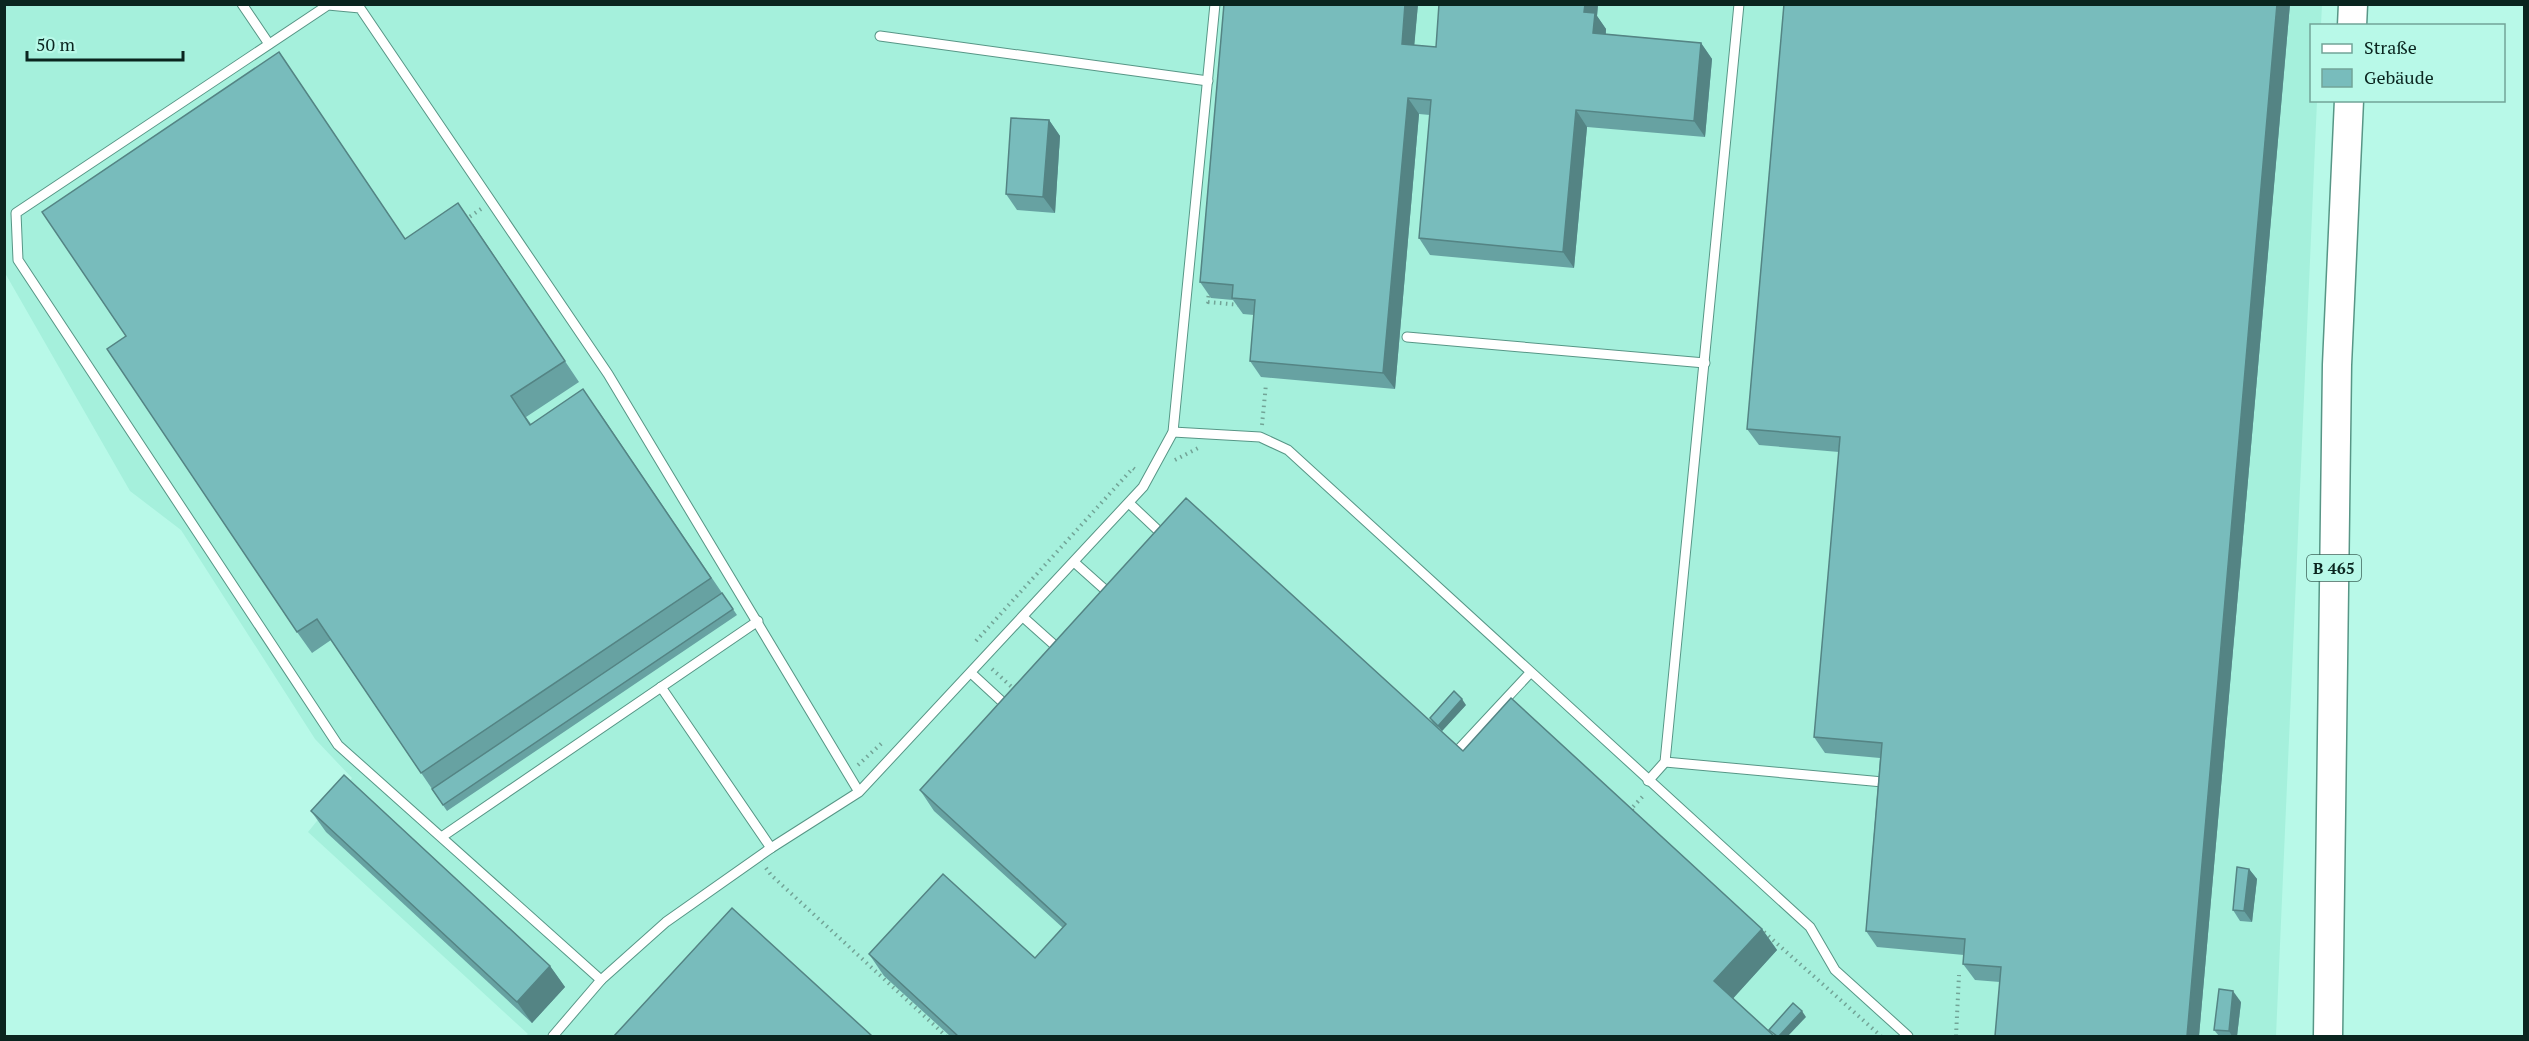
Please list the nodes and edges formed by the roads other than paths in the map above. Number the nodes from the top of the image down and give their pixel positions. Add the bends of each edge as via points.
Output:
1 (242, 4) edge
2 (1215, 4) edge
3 (1739, 4) edge
4 (2353, 4) edge
5 (361, 6) edge
6 (2352, 24) edge
7 (880, 36) dead end
8 (269, 44) junction
9 (1208, 81) junction
10 (2349, 102) edge
11 (1407, 337) dead end
12 (1705, 363) junction
13 (1173, 432) junction
14 (1128, 503) junction
15 (1176, 547) edge
16 (1074, 562) junction
17 (1122, 605) edge
18 (1023, 617) junction
19 (758, 621) junction
20 (1072, 660) edge
21 (971, 673) junction
22 (1530, 673) junction
23 (661, 687) junction
24 (1020, 718) edge
25 (1460, 748) edge
26 (1665, 762) junction
27 (1883, 782) edge
28 (1650, 783) junction
29 (859, 792) junction
30 (443, 836) junction
31 (771, 848) junction
32 (601, 980) junction
33 (553, 1036) edge
34 (1908, 1036) edge
35 (2328, 1036) edge

1 - 8 lane
2 - 9 lane
3 - 12 lane
4 - 6 main road
5 - 8 lane via 328,5
5 - 19 lane via 608,374
7 - 9 lane
8 - 30 lane via 236,72 95,166 16,213 18,260 338,745
9 - 13 lane
10 - 35 main road, B 465 via 2337,365
11 - 12 lane
12 - 26 lane
13 - 14 lane via 1143,488
13 - 22 lane via 1260,437 1288,450
14 - 15 lane
14 - 16 lane
16 - 17 lane
16 - 18 lane
18 - 20 lane
18 - 21 lane
19 - 23 lane
19 - 29 lane
21 - 24 lane
21 - 29 lane
22 - 25 lane
22 - 28 lane
23 - 30 lane
23 - 31 lane
26 - 27 lane
26 - 28 lane
28 - 34 lane via 1810,927 1835,970
29 - 31 lane
30 - 32 lane
31 - 32 lane via 666,922
32 - 33 lane

